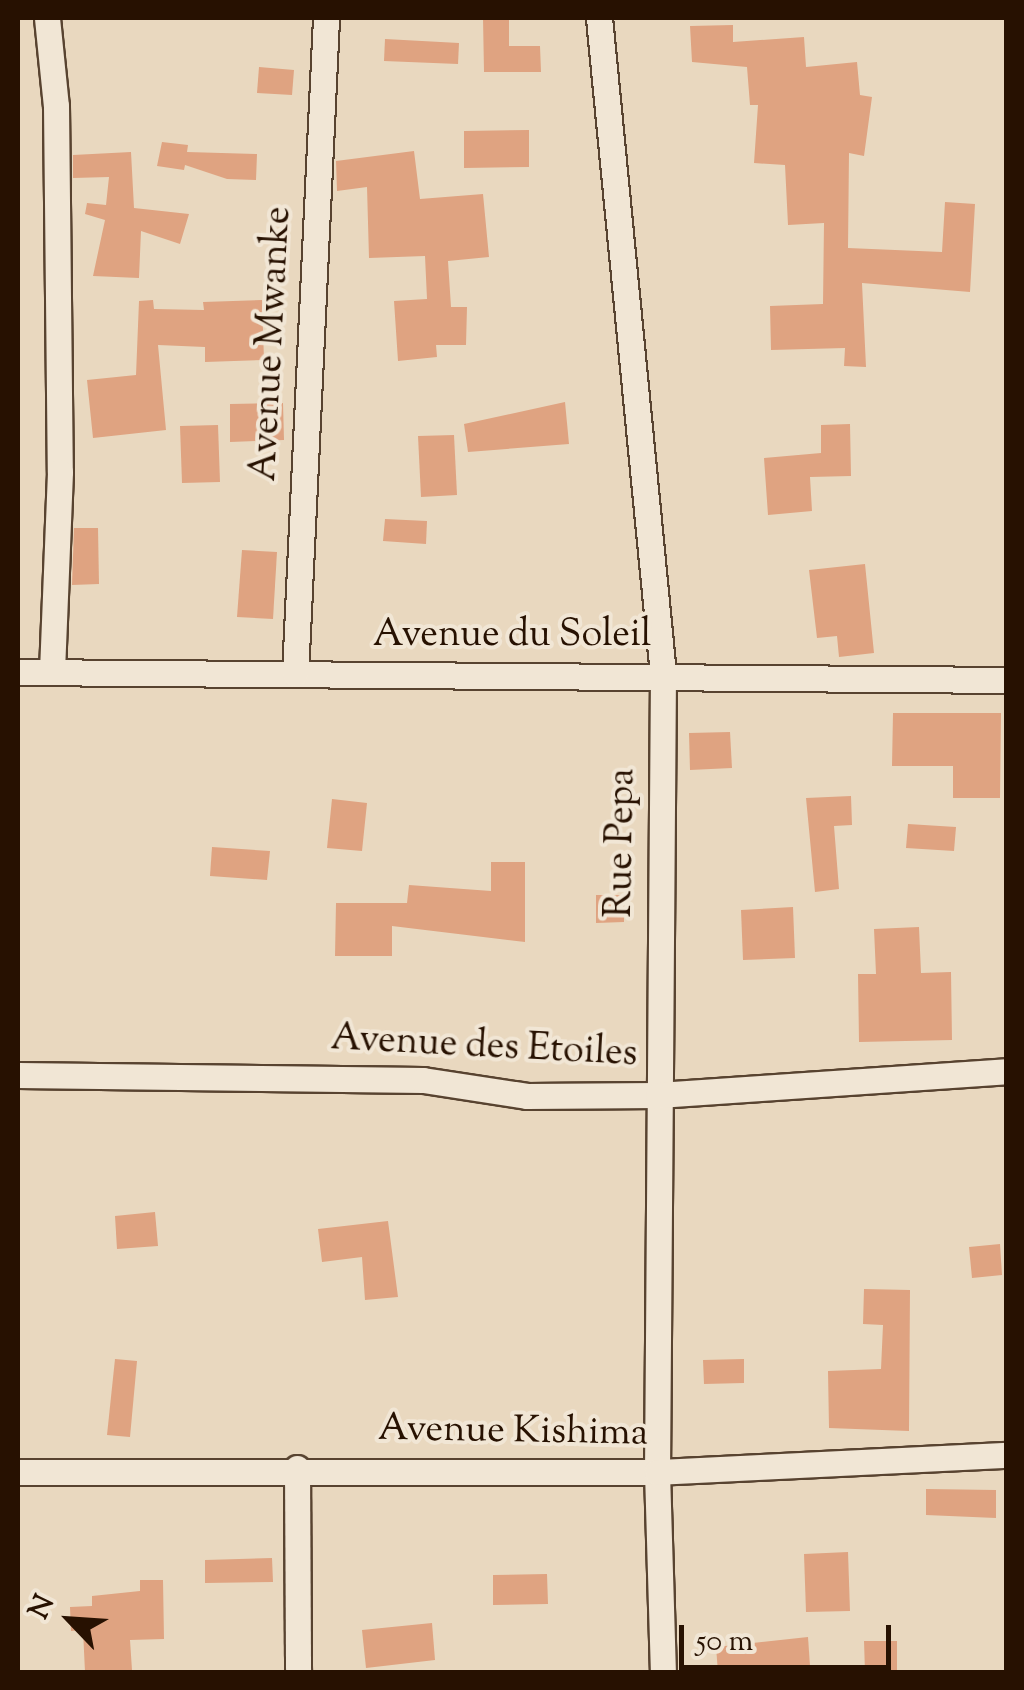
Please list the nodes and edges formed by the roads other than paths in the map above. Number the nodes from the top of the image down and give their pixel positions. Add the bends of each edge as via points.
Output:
1 (47, 18) edge
2 (326, 18) edge
3 (599, 18) edge
4 (18, 672) edge
5 (52, 672) junction
6 (295, 674) junction
7 (663, 674) junction
8 (1006, 680) edge
9 (1006, 1071) edge
10 (18, 1075) edge
11 (658, 1094) junction
12 (1006, 1455) edge
13 (297, 1468) junction
14 (18, 1472) edge
15 (658, 1472) junction
16 (298, 1672) edge
17 (662, 1672) edge

1 - 5 street via 56,106 60,433
2 - 6 street, Avenue Mwanke
3 - 7 street, Rue Pepa
4 - 5 street, Avenue du Soleil
5 - 6 street, Avenue du Soleil
6 - 7 street, Avenue du Soleil
7 - 8 street, Avenue du Soleil
7 - 11 street, Rue Pepa
9 - 11 street, Avenue des Etoiles
10 - 11 street, Avenue des Etoiles via 384,1079 527,1096
11 - 15 street, Rue Pepa
12 - 15 street, Avenue Kishima
13 - 14 street, Avenue Kishima
13 - 15 street, Avenue Kishima
13 - 16 street
15 - 17 street, Rue Pepa

